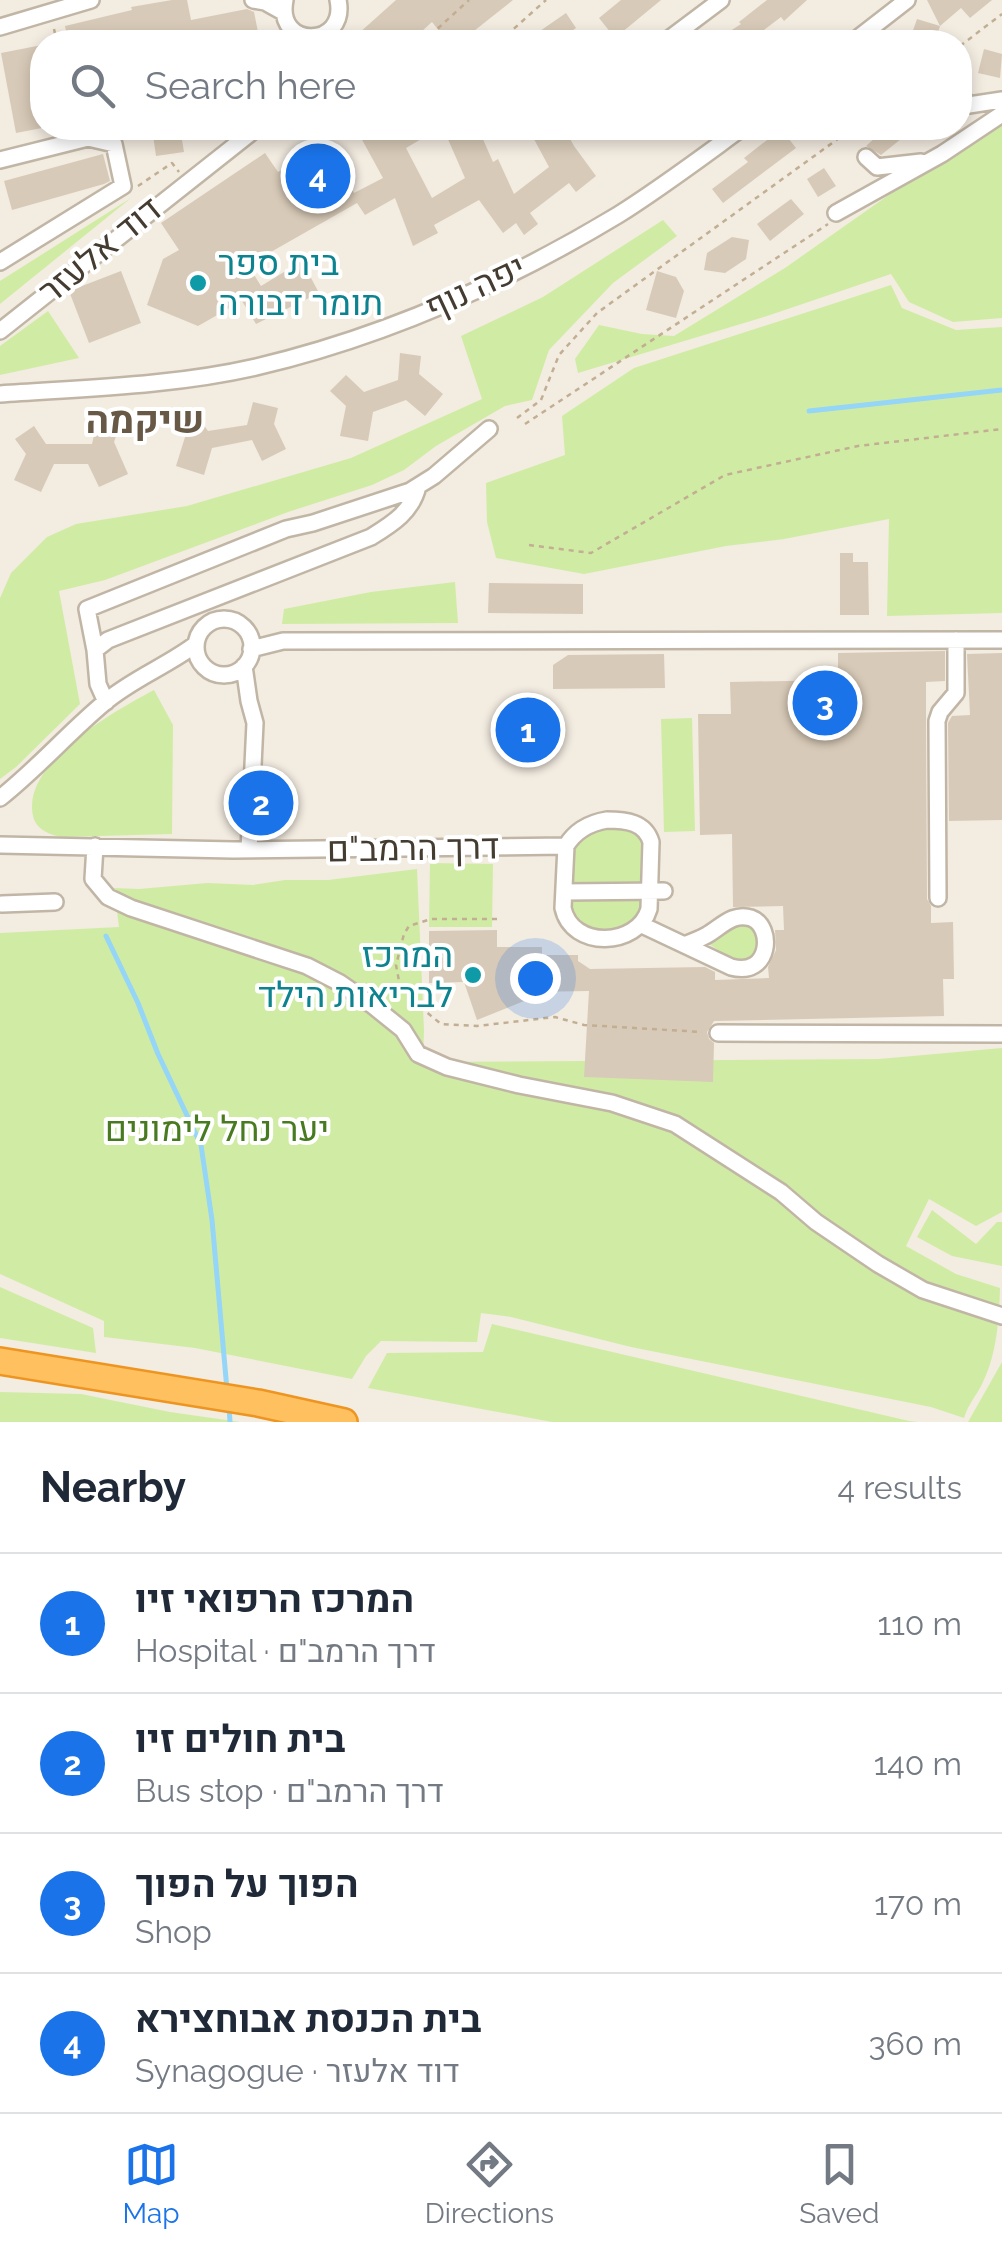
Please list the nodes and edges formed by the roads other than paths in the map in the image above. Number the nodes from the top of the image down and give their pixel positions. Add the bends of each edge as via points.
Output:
1 (91, 0) edge
2 (253, 0) edge
3 (338, 0) edge
4 (721, 0) edge
5 (906, 0) edge
6 (56, 1) edge
7 (284, 6) edge
8 (33, 17) junction
9 (0, 27) edge
10 (331, 30) edge
11 (681, 30) edge
12 (868, 30) edge
13 (1002, 100) edge
14 (972, 106) edge
15 (1002, 114) edge
16 (972, 134) edge
17 (80, 140) edge
18 (97, 140) edge
19 (228, 140) edge
20 (241, 140) edge
21 (726, 140) edge
22 (962, 140) edge
23 (866, 157) dead end
24 (0, 160) edge
25 (930, 161) junction
26 (201, 170) junction
27 (836, 213) road end
28 (0, 262) edge
29 (0, 331) edge
30 (0, 394) edge
31 (489, 429) dead end
32 (418, 486) junction
33 (246, 630) junction
34 (956, 640) junction
35 (1002, 640) edge
36 (282, 641) junction
37 (251, 649) junction
38 (95, 650) junction
39 (197, 652) junction
40 (244, 666) junction
41 (224, 675) junction
42 (106, 702) junction
43 (249, 702) junction
44 (0, 798) edge
45 (0, 845) edge
46 (566, 846) junction
47 (90, 847) junction
48 (241, 850) junction
49 (657, 891) junction
50 (564, 892) junction
51 (1, 898) edge
52 (938, 898) dead end
53 (55, 902) dead end
54 (642, 925) junction
55 (684, 945) junction
56 (718, 1033) road end
57 (1002, 1034) edge
58 (1002, 1316) edge
59 (0, 1361) edge
60 (344, 1422) edge

1 - 8 street
2 - 7 street
3 - 10 street
4 - 11 street
5 - 12 street
6 - 8 street
8 - 9 street
13 - 14 street
15 - 16 street
17 - 24 street
18 - 28 street via 114,144 122,186
19 - 26 street, דוד אלעזר
20 - 26 street, דוד אלעזר
21 - 30 street, יפה נוף via 564,245 376,332 198,377
22 - 25 street
23 - 25 street via 877,167
25 - 27 street
26 - 29 street, דוד אלעזר
31 - 32 street
32 - 38 street via 398,520 371,538
32 - 38 street via 286,529 87,609
33 - 36 street
33 - 37 street
33 - 39 street via 231,620 212,622 198,635
34 - 35 street
34 - 36 street
34 - 52 street via 956,693 938,721
36 - 37 street
37 - 40 street
38 - 42 street
39 - 41 street via 209,671
39 - 42 street via 149,672
40 - 41 street
40 - 43 street
41 - 43 street
42 - 44 street
43 - 48 street via 255,722
45 - 47 street, דרך הרמב"ם
46 - 48 street, דרך הרמב"ם
46 - 49 street via 594,822 635,823 649,834
46 - 50 street
47 - 48 street, דרך הרמב"ם
47 - 58 street via 93,879 108,897 307,966 372,1005 418,1054 448,1067 612,1103 675,1124 878,1264 923,1290
49 - 50 street
49 - 54 street
50 - 54 street via 565,918 585,934 616,938
51 - 53 street
54 - 55 street
55 - 55 street via 747,970 759,964 765,943 758,922 736,917
56 - 57 street
59 - 60 highway

